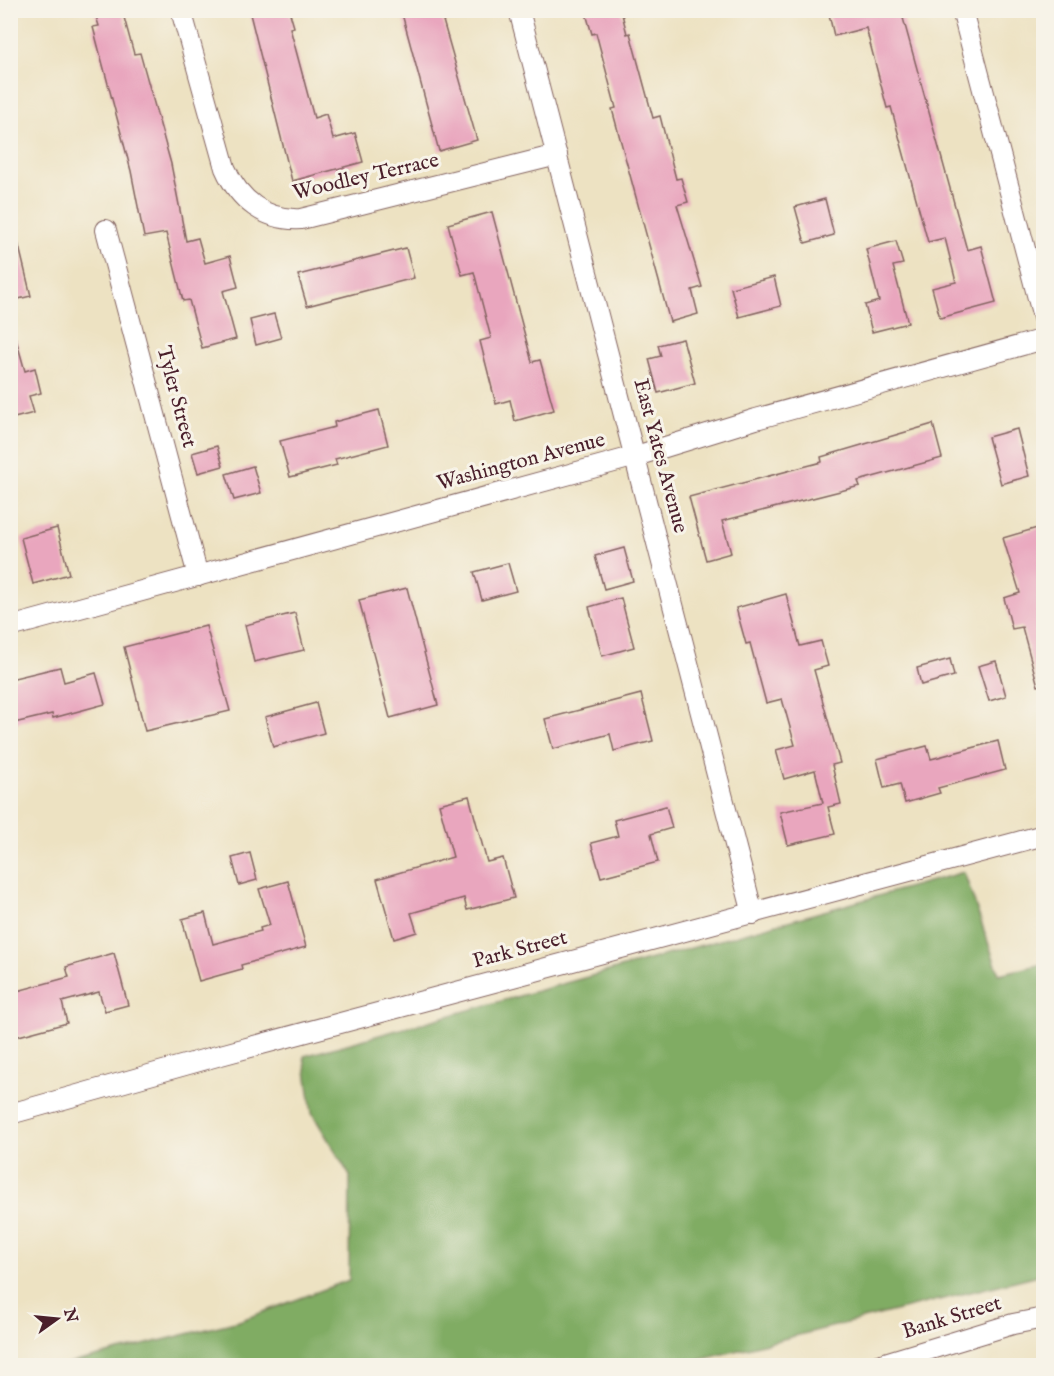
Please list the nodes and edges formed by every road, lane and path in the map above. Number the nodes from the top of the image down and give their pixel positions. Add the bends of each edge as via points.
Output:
1 (181, 10) edge
2 (519, 10) edge
3 (962, 10) edge
4 (557, 155) junction
5 (106, 230) dead end
6 (1044, 321) edge
7 (1044, 339) edge
8 (636, 456) junction
9 (198, 576) junction
10 (10, 627) edge
11 (1044, 835) edge
12 (753, 914) junction
13 (10, 1114) edge
14 (1044, 1318) edge
15 (886, 1364) edge

1 - 4 street, Woodley Terrace via 225,168 244,199 269,215 284,220 301,219
2 - 4 street, East Yates Avenue
3 - 6 street
4 - 8 street, East Yates Avenue
5 - 9 street, Tyler Street
7 - 8 street, Washington Avenue via 756,418
8 - 9 street, Washington Avenue
8 - 12 street, East Yates Avenue
9 - 10 street, Washington Avenue
11 - 12 street, Park Street
12 - 13 street, Park Street
14 - 15 street, Bank Street via 1012,1324

